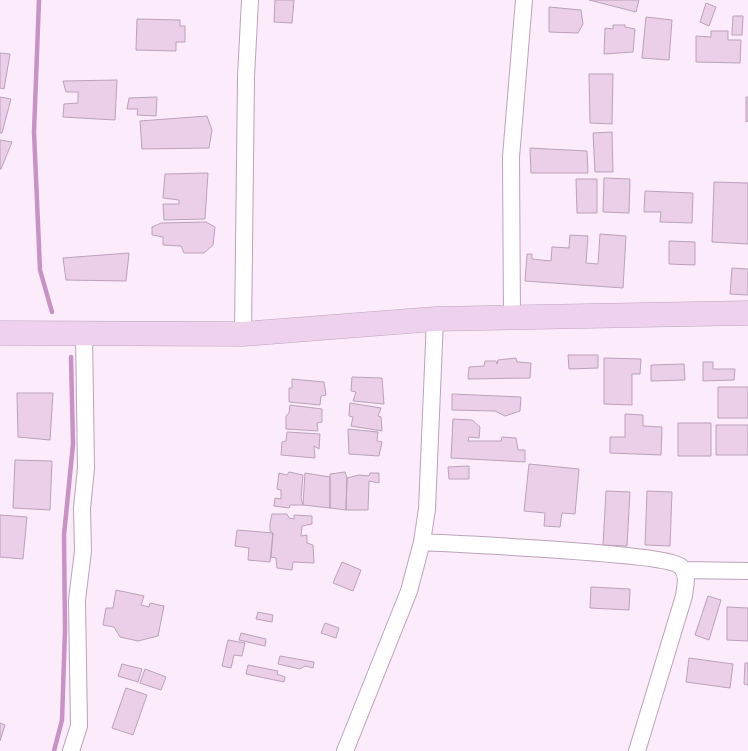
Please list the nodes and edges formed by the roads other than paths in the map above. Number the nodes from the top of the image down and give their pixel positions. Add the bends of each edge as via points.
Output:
1 (250, 0) edge
2 (524, 0) edge
3 (748, 313) edge
4 (512, 317) junction
5 (435, 319) junction
6 (0, 333) edge
7 (84, 333) junction
8 (243, 334) junction
9 (422, 542) junction
10 (683, 570) junction
11 (748, 571) edge
12 (71, 751) edge
13 (345, 751) edge
14 (637, 751) edge

1 - 8 street
2 - 4 street via 511,157
3 - 4 main road
4 - 5 main road
5 - 8 main road
5 - 9 street via 427,508
6 - 7 main road
7 - 8 main road
7 - 12 street via 86,468 82,508 83,551 77,600 79,726
9 - 10 street via 670,560
9 - 13 street via 408,591
10 - 11 street
10 - 14 street via 686,575 684,596

